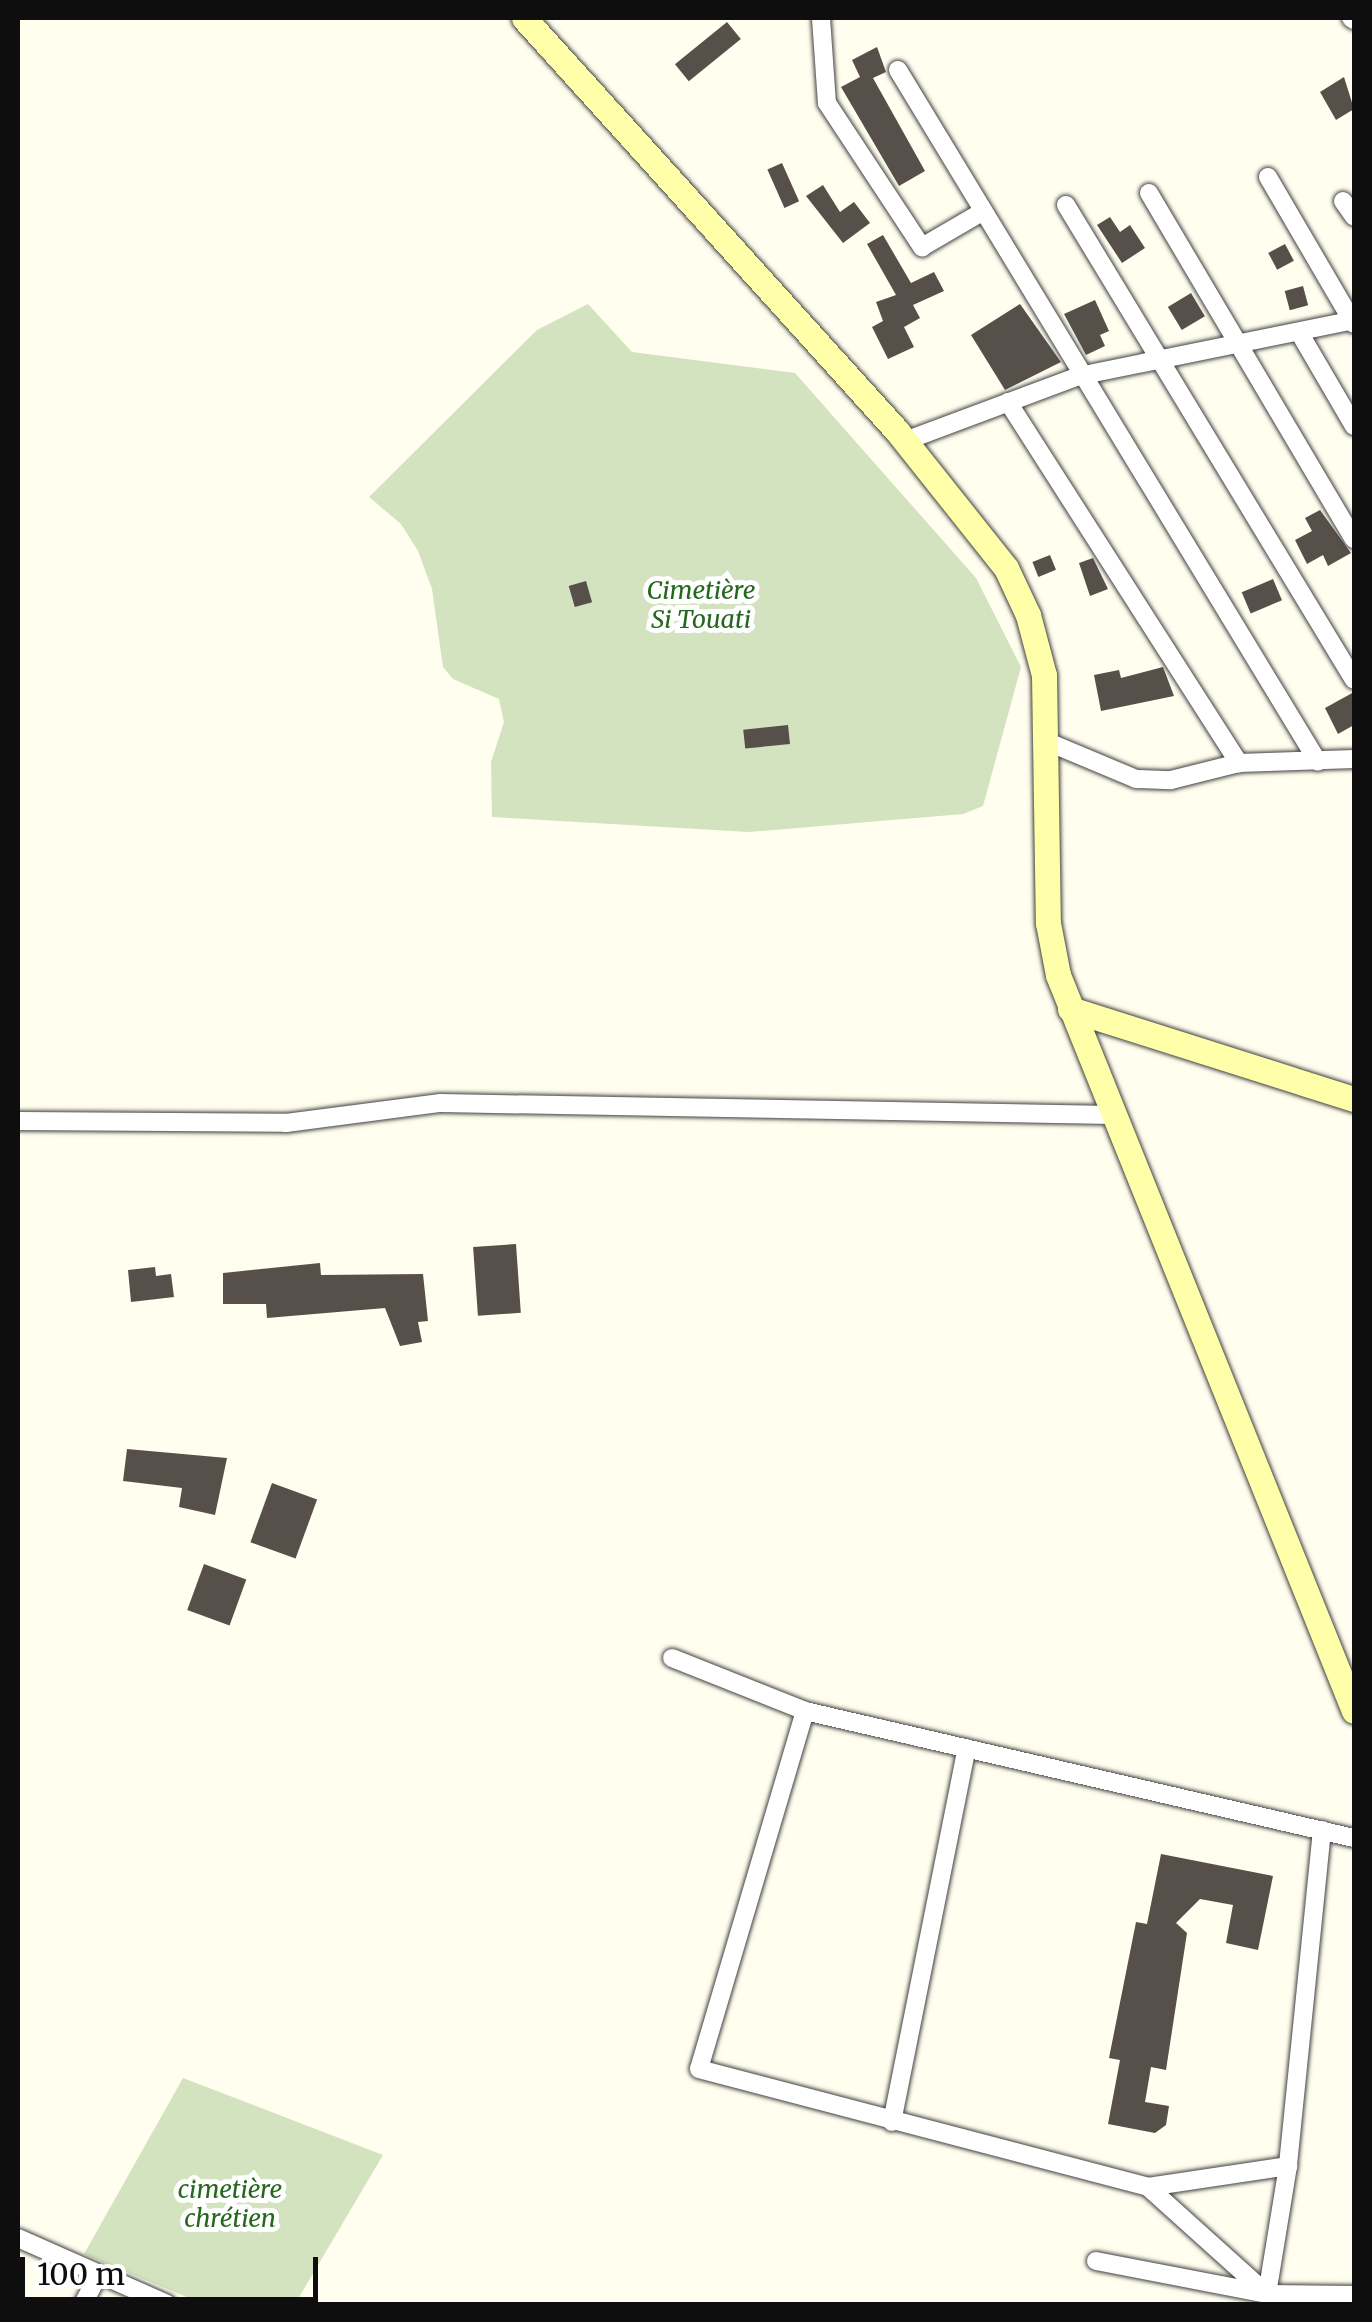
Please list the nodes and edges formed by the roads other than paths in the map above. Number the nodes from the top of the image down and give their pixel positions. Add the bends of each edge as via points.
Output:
1 (526, 18) edge
2 (821, 18) edge
3 (898, 70) dead end
4 (1268, 178) dead end
5 (1149, 193) dead end
6 (1343, 201) dead end
7 (1066, 205) dead end
8 (982, 212) junction
9 (1354, 218) edge
10 (1354, 322) edge
11 (1299, 332) junction
12 (1242, 343) junction
13 (1160, 360) junction
14 (1079, 376) junction
15 (1008, 402) junction
16 (1354, 426) edge
17 (905, 440) junction
18 (1354, 539) edge
19 (1354, 680) edge
20 (1048, 742) junction
21 (1354, 759) edge
22 (1239, 762) junction
23 (1318, 762) junction
24 (1070, 1009) junction
25 (1354, 1099) edge
26 (1113, 1115) junction
27 (18, 1121) edge
28 (672, 1658) dead end
29 (805, 1711) junction
30 (1354, 1711) edge
31 (967, 1748) junction
32 (1322, 1830) junction
33 (1354, 1838) edge
34 (892, 2122) junction
35 (1288, 2166) junction
36 (1148, 2187) junction
37 (18, 2238) edge
38 (1096, 2261) dead end
39 (100, 2274) junction
40 (1267, 2294) junction
41 (1354, 2295) edge
42 (83, 2304) edge
43 (166, 2304) edge

1 - 17 main road
2 - 8 street via 827,103 922,247
3 - 8 street
4 - 10 street
5 - 12 street
6 - 9 street
7 - 13 street
8 - 14 street
10 - 11 street
11 - 12 street
11 - 16 street
12 - 13 street
12 - 18 street
13 - 14 street
13 - 19 street
14 - 15 street
14 - 23 street
15 - 17 street
15 - 22 street
17 - 20 main road via 1006,568 1028,615 1044,675
20 - 22 street via 1136,779 1171,780
20 - 24 main road via 1048,923
21 - 23 street
22 - 23 street
24 - 25 main road
24 - 26 main road
26 - 27 street via 441,1103 286,1123
26 - 30 main road
28 - 29 street
29 - 31 street
29 - 34 street via 698,2068
31 - 32 street
31 - 34 street
32 - 33 street
32 - 35 street
34 - 36 street
35 - 36 street
35 - 40 street
36 - 40 street
37 - 39 street
38 - 40 street
39 - 42 street
39 - 43 street
40 - 41 street

